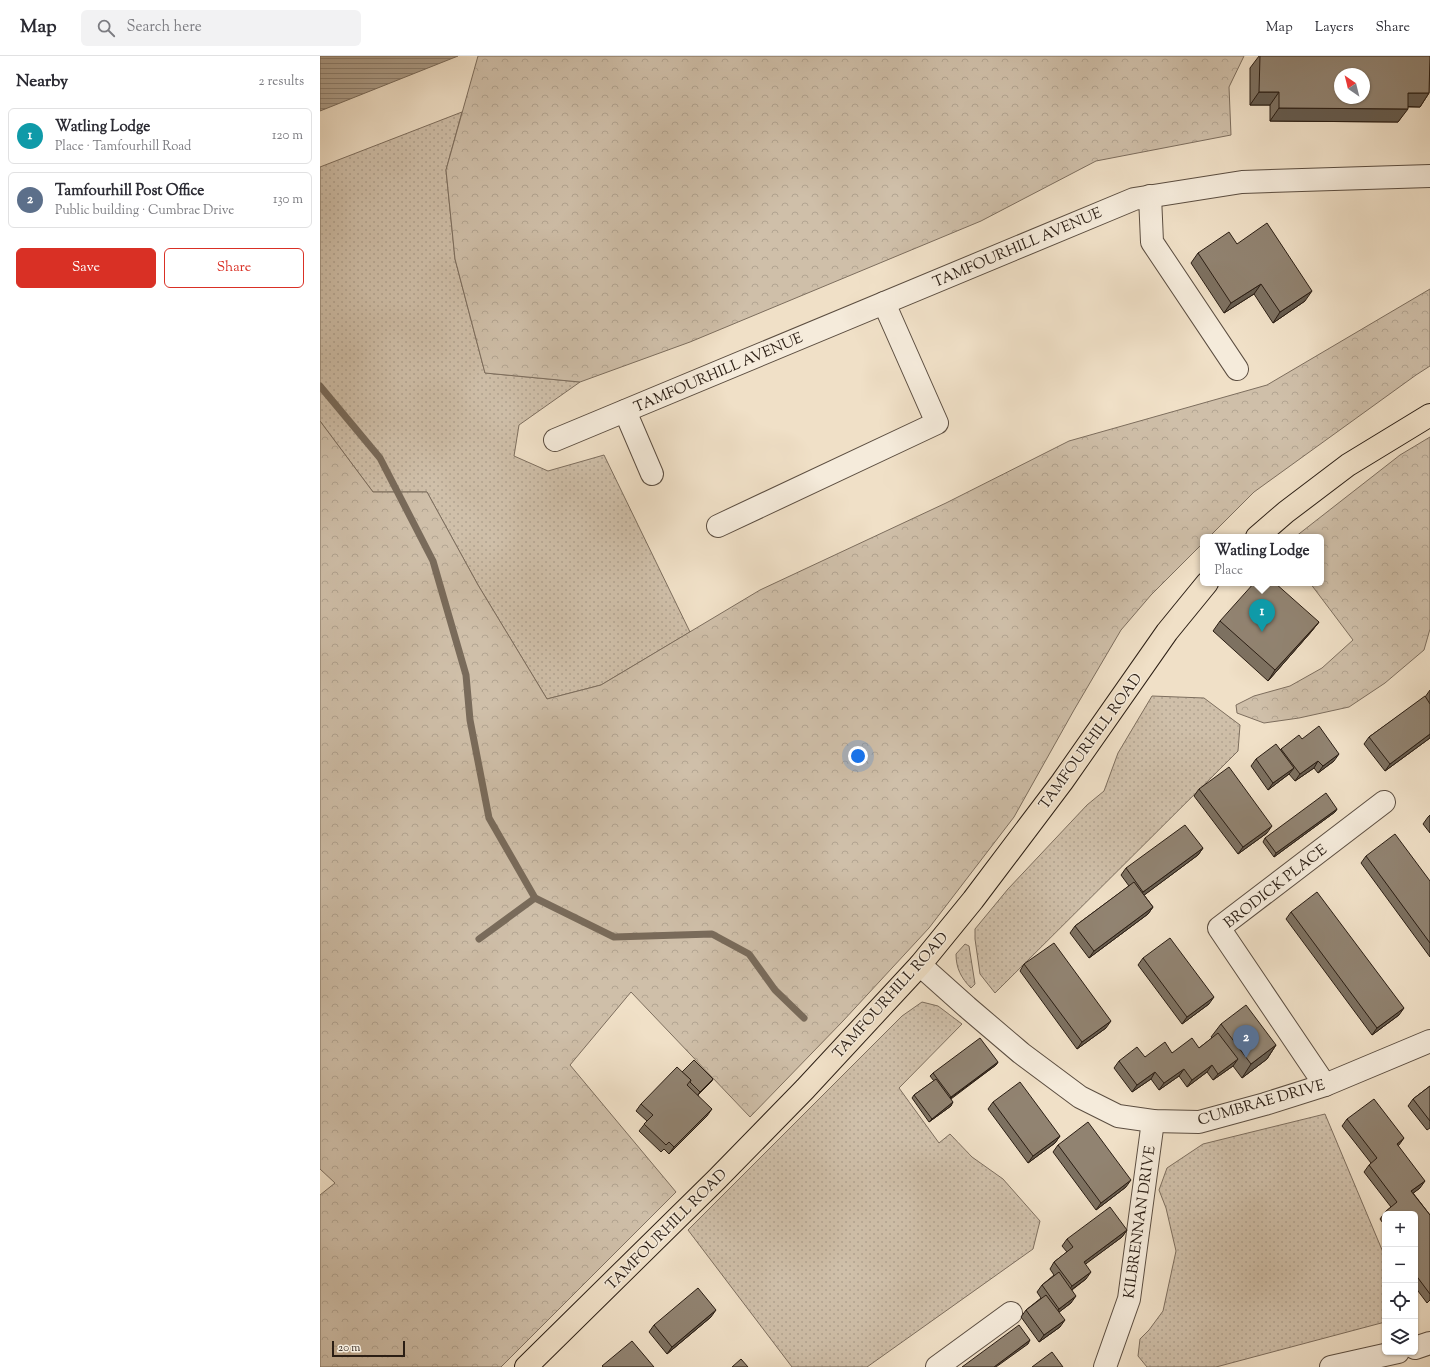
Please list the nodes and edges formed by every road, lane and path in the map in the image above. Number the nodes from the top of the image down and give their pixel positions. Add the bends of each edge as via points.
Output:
1 (1430, 176) edge
2 (1150, 196) junction
3 (884, 303) junction
4 (1237, 369) dead end
5 (625, 411) junction
6 (1430, 415) edge
7 (555, 440) dead end
8 (652, 474) dead end
9 (718, 526) dead end
10 (1260, 534) edge
11 (1205, 586) edge
12 (1384, 802) dead end
13 (920, 965) junction
14 (1430, 1041) edge
15 (1325, 1085) junction
16 (1153, 1121) junction
17 (1011, 1313) dead end
18 (1430, 1344) edge
19 (1418, 1347) edge
20 (1385, 1355) edge
21 (526, 1367) edge
22 (937, 1367) edge
23 (1105, 1367) edge
24 (1331, 1367) edge

1 - 2 street, TAMFOURHILL AVENUE via 1242,182
2 - 3 street, TAMFOURHILL AVENUE via 1134,199
2 - 4 street via 1152,242
3 - 5 street, TAMFOURHILL AVENUE
3 - 9 street via 937,422
5 - 7 street, TAMFOURHILL AVENUE
5 - 8 street, TAMFOURHILL AVENUE
6 - 10 main road via 1348,465
11 - 13 main road, TAMFOURHILL ROAD via 1167,632 1057,788
12 - 15 street, BRODICK PLACE via 1219,928
13 - 16 street, CUMBRAE DRIVE via 1021,1053 1080,1097 1118,1116
13 - 21 main road, TAMFOURHILL ROAD via 723,1173
14 - 15 street, CUMBRAE DRIVE
15 - 16 street, CUMBRAE DRIVE via 1199,1122
16 - 23 street, KILBRENNAN DRIVE via 1129,1299
17 - 22 street
18 - 19 street
20 - 24 street

